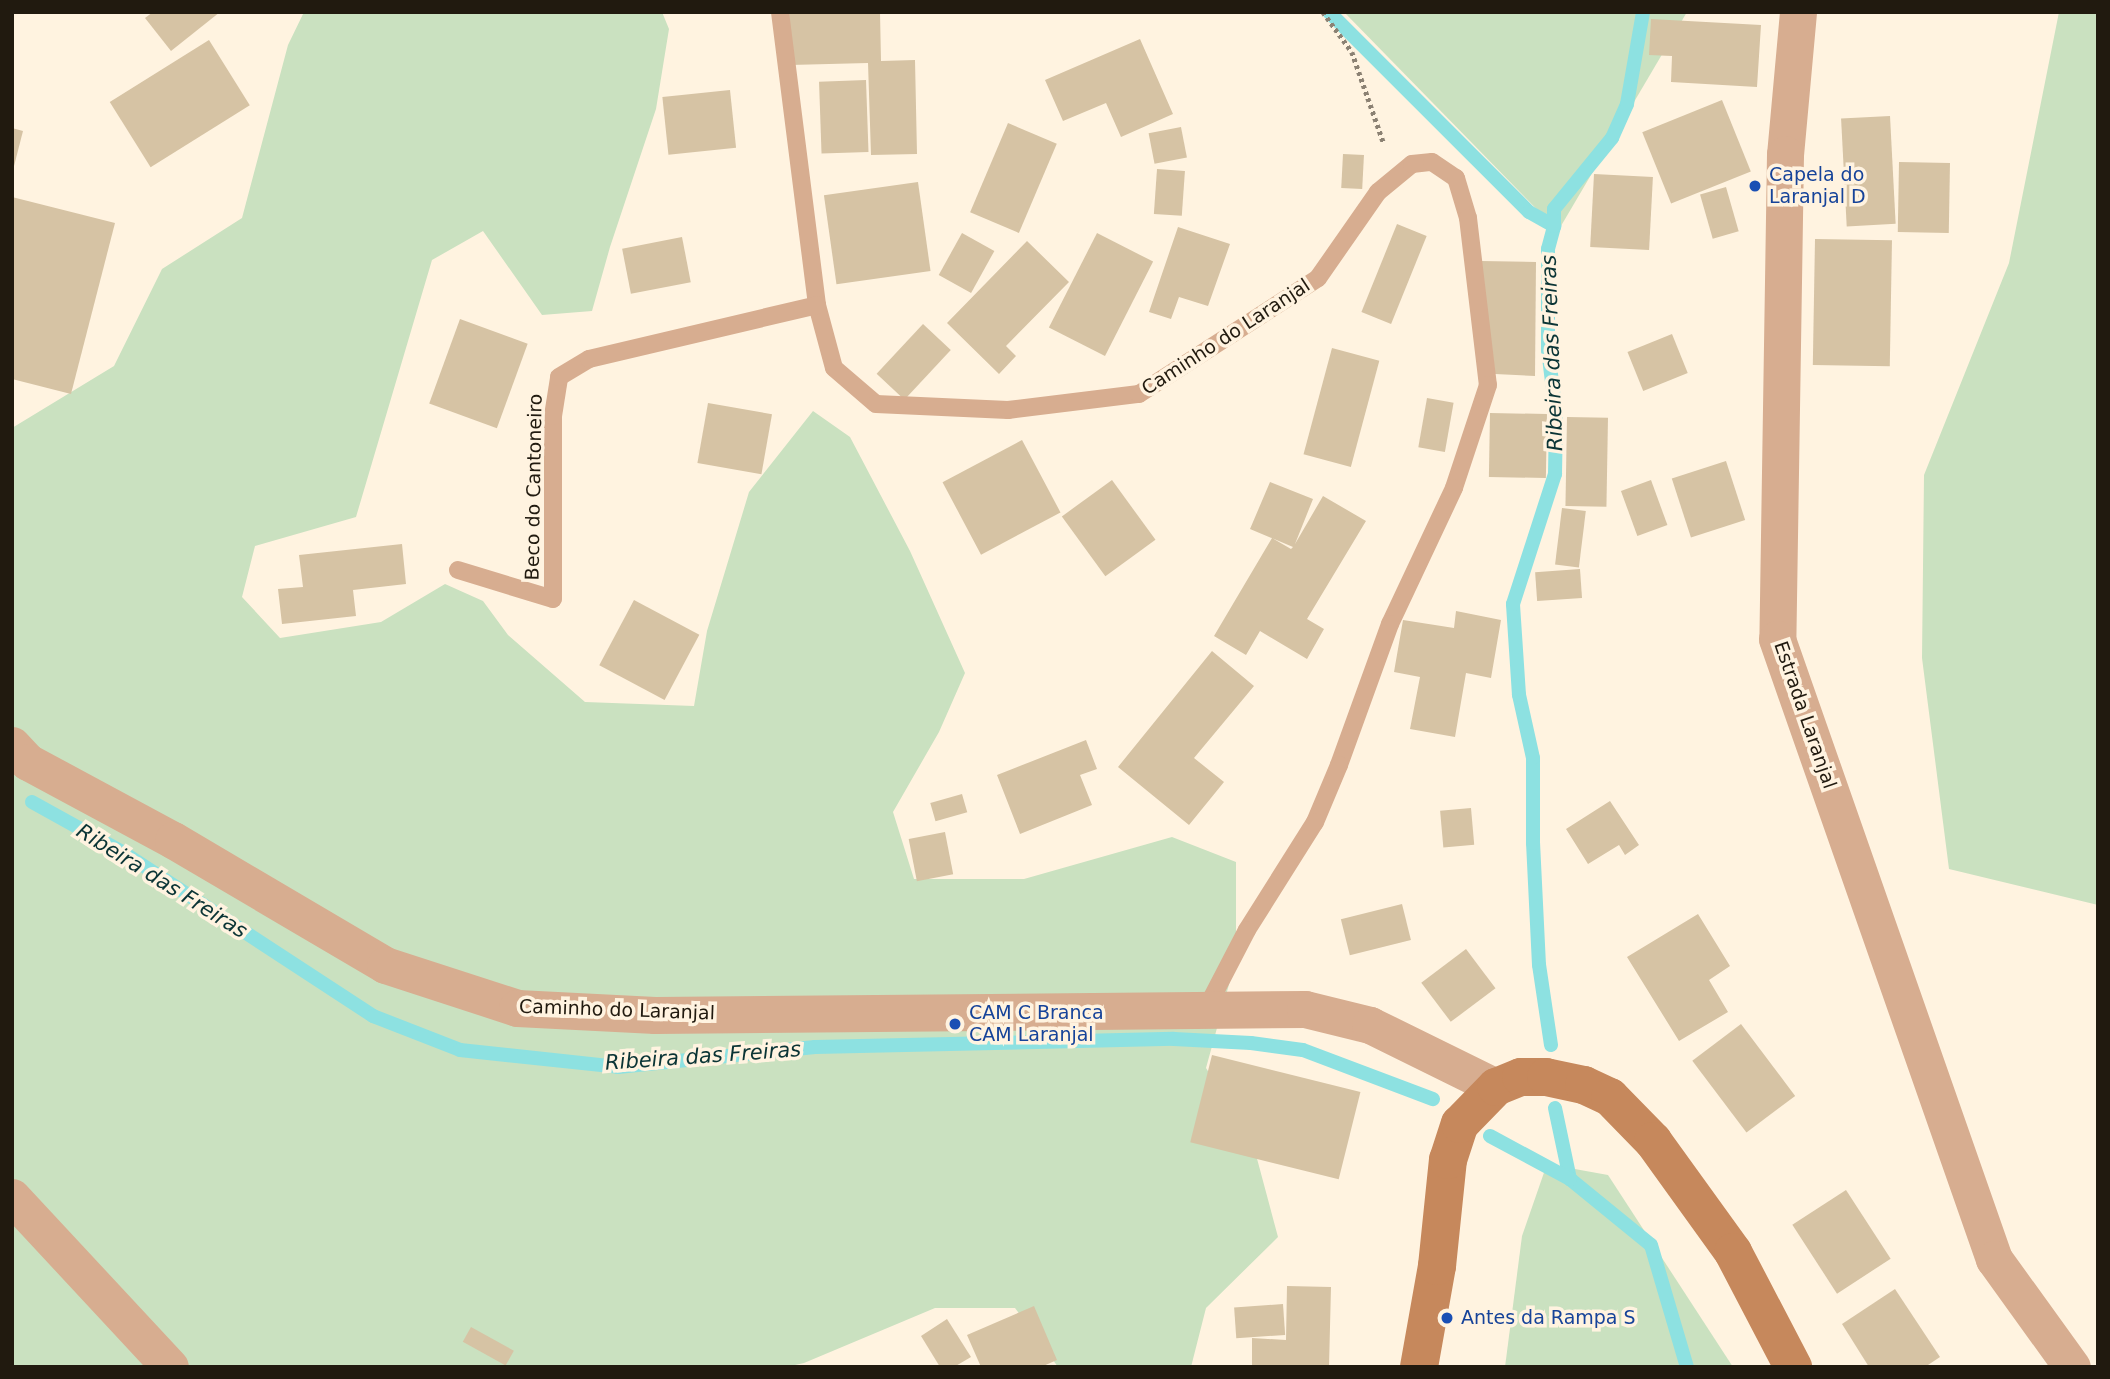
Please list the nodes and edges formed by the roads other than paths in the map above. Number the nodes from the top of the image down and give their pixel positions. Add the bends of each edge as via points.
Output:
1 (780, 12) edge
2 (1798, 12) edge
3 (817, 304) junction
4 (458, 569) dead end
5 (17, 761) edge
6 (1206, 1009) junction
7 (1496, 1087) junction
8 (12, 1196) edge
9 (170, 1367) edge
10 (1419, 1367) edge
11 (1793, 1367) edge
12 (2071, 1367) edge

1 - 3 lane, Caminho do Laranjal
2 - 12 street, Estrada Laranjal via 1785,154 1777,639 1994,1259
3 - 4 lane, Beco do Cantoneiro via 589,359 559,377 553,416 553,599
3 - 6 lane, Caminho do Laranjal via 834,368 876,404 1007,410 1139,394 1318,278 1378,192 1412,164 1432,162 1456,178 1468,218 1488,384 1454,488 1390,624 1315,822 1247,930
5 - 6 street, Caminho do Laranjal via 173,840 385,965 517,1008 656,1015
6 - 7 street, Caminho do Laranjal via 1305,1009 1370,1025
7 - 10 main road via 1460,1124 1448,1160 1437,1266
7 - 11 main road via 1521,1077 1546,1077 1584,1085 1610,1097 1653,1141 1733,1252
8 - 9 street

